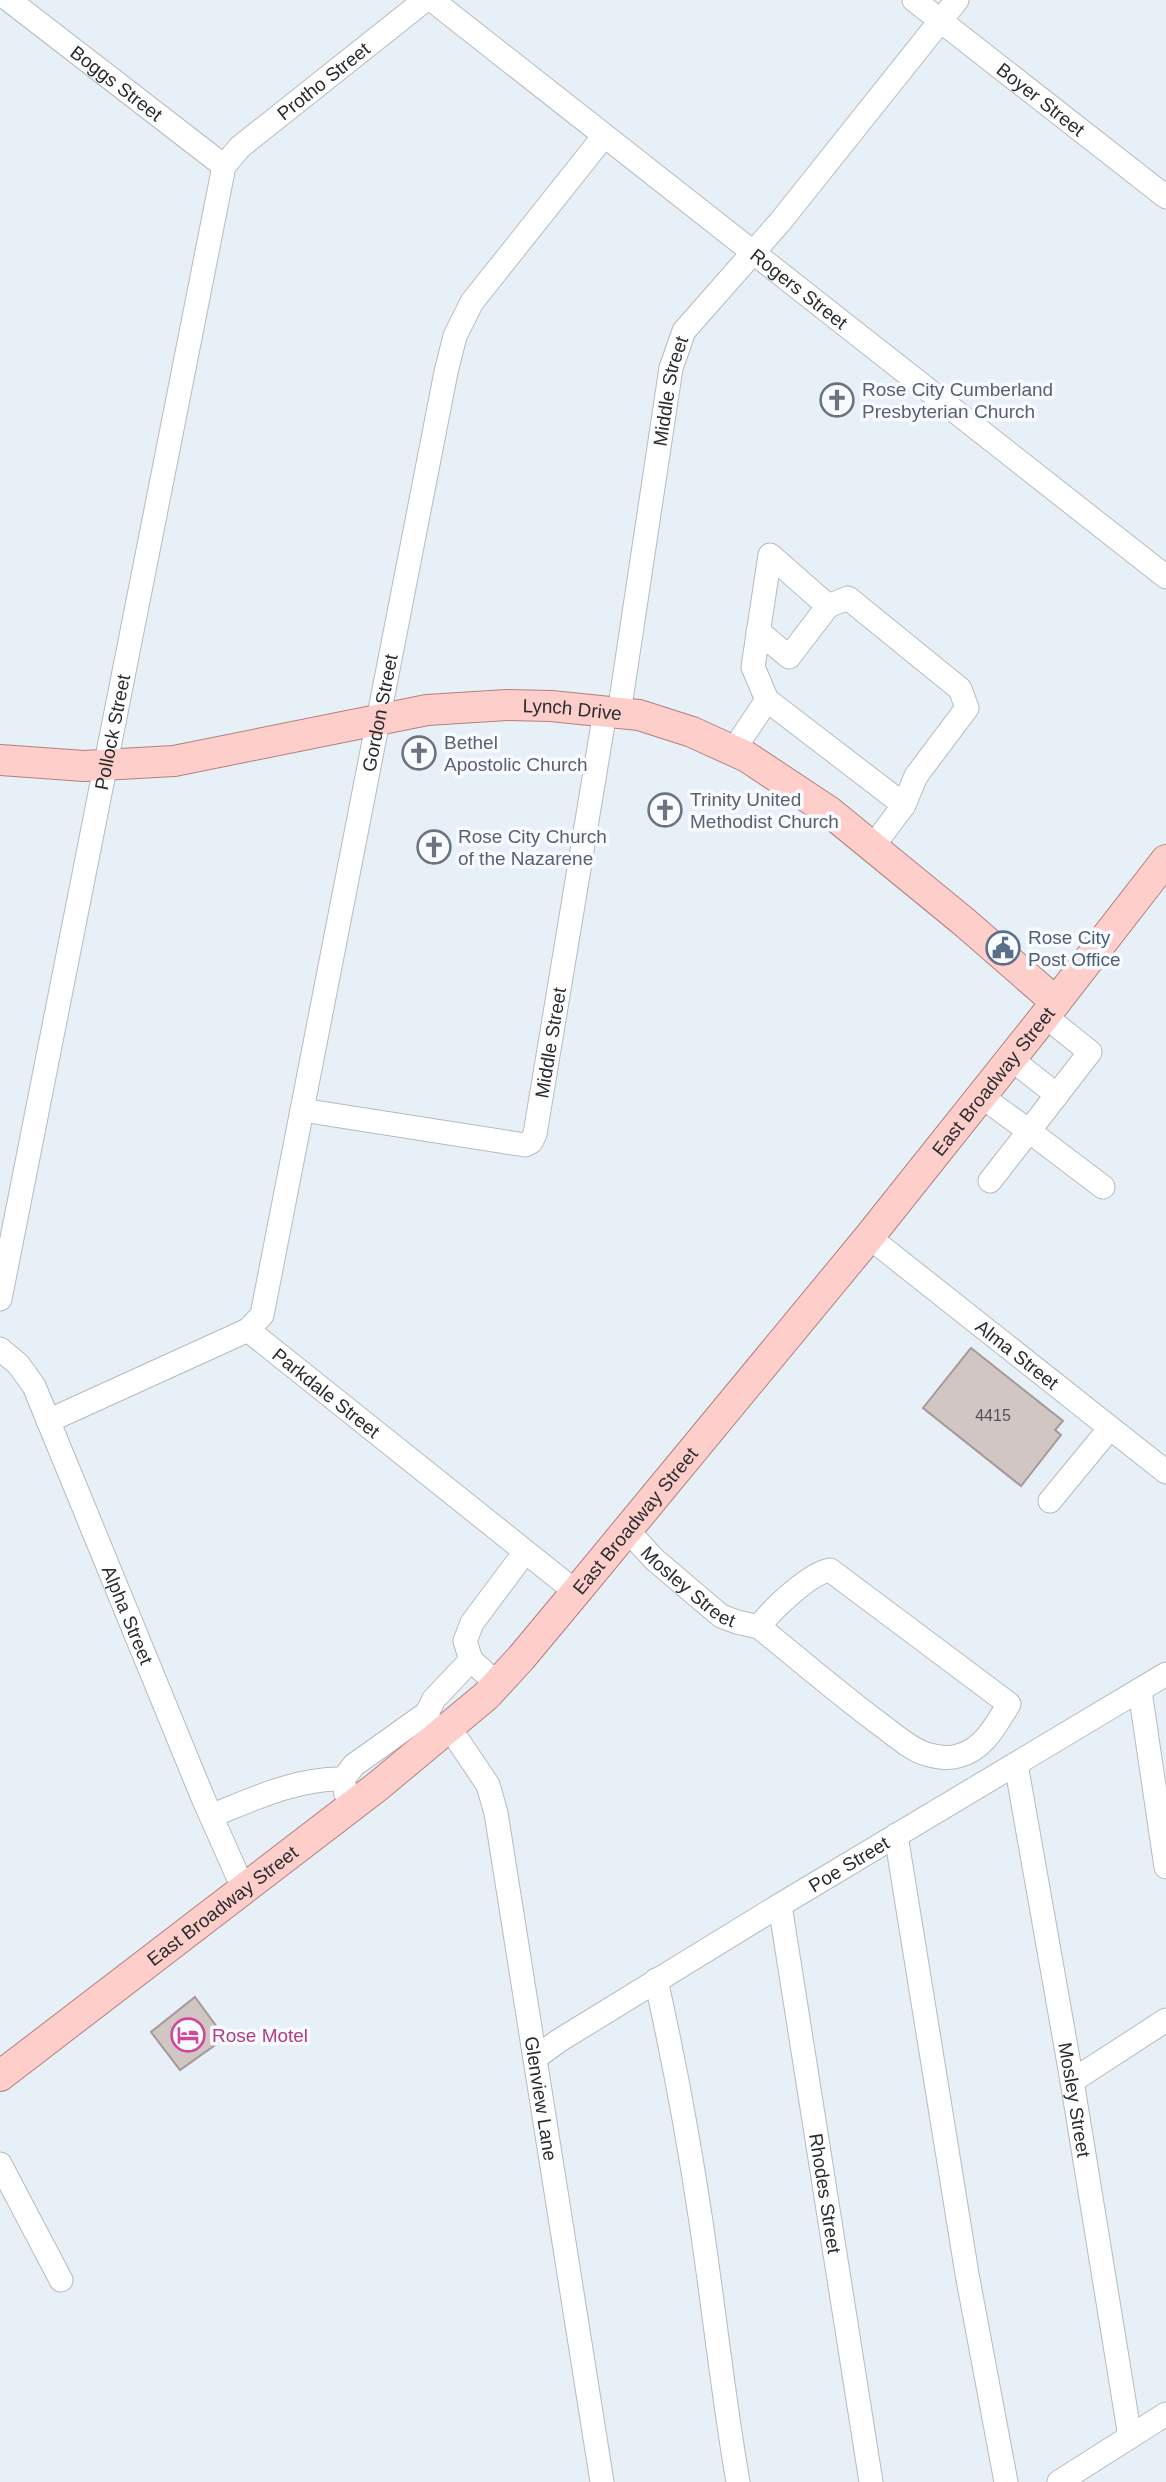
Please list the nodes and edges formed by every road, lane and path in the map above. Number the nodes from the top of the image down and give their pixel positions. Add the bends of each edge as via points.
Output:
1 (9, 0) edge
2 (425, 0) edge
3 (432, 0) edge
4 (914, 0) edge
5 (957, 0) edge
6 (941, 21) junction
7 (604, 136) junction
8 (224, 166) junction
9 (1166, 197) edge
10 (753, 253) junction
11 (1166, 577) edge
12 (828, 606) junction
13 (758, 631) junction
14 (767, 700) junction
15 (612, 712) junction
16 (379, 719) junction
17 (733, 751) junction
18 (0, 760) edge
19 (106, 766) junction
20 (904, 805) junction
21 (873, 846) junction
22 (1166, 860) edge
23 (1050, 1009) junction
24 (1011, 1059) junction
25 (1057, 1095) junction
26 (981, 1096) junction
27 (302, 1110) junction
28 (1029, 1131) junction
29 (990, 1181) dead end
30 (1103, 1187) dead end
31 (869, 1237) junction
32 (0, 1299) edge
33 (248, 1330) junction
34 (0, 1349) edge
35 (48, 1421) junction
36 (1110, 1428) junction
37 (1166, 1472) edge
38 (1050, 1501) dead end
39 (627, 1530) junction
40 (526, 1552) junction
41 (576, 1592) junction
42 (760, 1627) junction
43 (471, 1660) junction
44 (1166, 1674) edge
45 (497, 1684) junction
46 (1140, 1691) junction
47 (438, 1725) junction
48 (1016, 1764) junction
49 (348, 1792) junction
50 (211, 1816) junction
51 (896, 1835) junction
52 (1166, 1867) edge
53 (243, 1888) junction
54 (780, 1905) junction
55 (656, 1980) junction
56 (1166, 2020) edge
57 (535, 2058) junction
58 (0, 2076) edge
59 (1072, 2081) junction
60 (0, 2164) edge
61 (61, 2280) dead end
62 (1166, 2414) edge
63 (1130, 2437) junction
64 (602, 2482) edge
65 (738, 2482) edge
66 (870, 2482) edge
67 (1006, 2482) edge
68 (1059, 2482) edge

1 - 8 street, Boggs Street
2 - 8 street, Protho Street via 240,146
3 - 7 street, Rogers Street
4 - 6 street, Boyer Street
5 - 6 street, Middle Street
6 - 9 street, Boyer Street
6 - 10 street, Middle Street
7 - 10 street, Rogers Street
7 - 16 street, Gordon Street via 472,302 455,336
8 - 19 street, Pollock Street
10 - 11 street, Rogers Street
10 - 15 street, Middle Street via 684,331 671,368
12 - 13 street via 789,657
12 - 13 street via 770,555
12 - 20 street via 848,598 960,689 967,708 916,776
13 - 14 street via 753,667
14 - 17 street
14 - 20 street
15 - 16 main road, Lynch Drive via 507,705 428,710
15 - 17 main road, Lynch Drive via 639,715 692,732
15 - 27 street, Middle Street via 531,1142 524,1145
16 - 19 main road, Lynch Drive via 174,761
16 - 27 street, Gordon Street
17 - 21 main road, Lynch Drive via 831,812
18 - 19 main road, Lynch Drive
19 - 32 street, Pollock Street
20 - 21 street
21 - 23 main road, Lynch Drive via 963,921
22 - 23 main road, East Broadway Street
23 - 24 main road, East Broadway Street
23 - 25 street via 1090,1052
24 - 25 street
24 - 26 main road, East Broadway Street
25 - 28 street
26 - 28 street
26 - 31 main road, East Broadway Street
27 - 33 street, Gordon Street via 262,1315
28 - 29 street
28 - 30 street
31 - 36 street, Alma Street
31 - 39 main road, East Broadway Street
33 - 35 street
33 - 40 street, Parkdale Street
34 - 35 street, Alpha Street via 34,1386
35 - 50 street, Alpha Street
36 - 37 street, Alma Street
36 - 38 street
39 - 41 main road, East Broadway Street
39 - 42 street, Mosley Street via 721,1616
40 - 41 street, Parkdale Street
40 - 43 street via 472,1623 465,1641
41 - 45 main road, East Broadway Street
42 - 42 street, Mosley Street via 868,1715 925,1754 945,1758 965,1754 991,1733 1009,1704 830,1570 792,1594
43 - 45 street
43 - 47 street via 434,1699
44 - 46 street, Poe Street
45 - 47 main road, East Broadway Street
46 - 48 street, Poe Street
46 - 52 street
47 - 49 main road, East Broadway Street
47 - 57 street, Glenview Lane via 488,1785
48 - 51 street, Poe Street
48 - 59 street, Mosley Street
49 - 50 street via 312,1780
49 - 53 main road, East Broadway Street
50 - 53 street, Alpha Street
51 - 54 street, Poe Street
51 - 67 street via 967,2274
53 - 58 main road, East Broadway Street
54 - 55 street, Poe Street
54 - 66 street, Rhodes Street
55 - 57 street, Poe Street
55 - 65 street via 701,2224
56 - 59 street
57 - 64 street, Glenview Lane
59 - 63 street, Mosley Street
60 - 61 street
62 - 63 street
63 - 68 street

